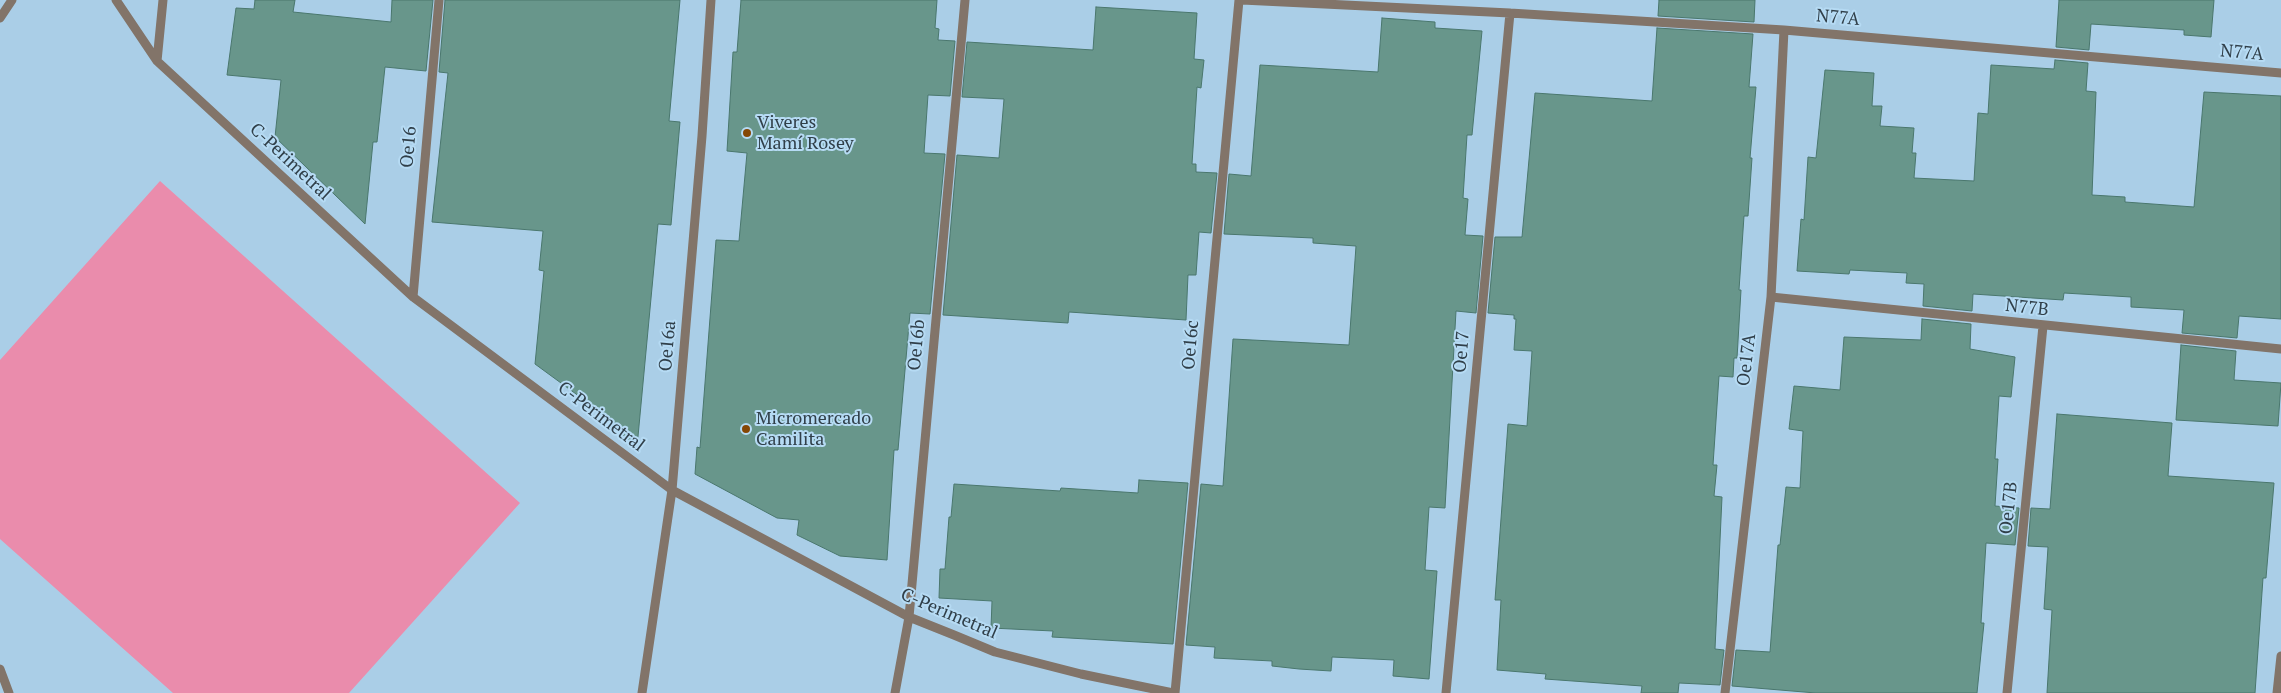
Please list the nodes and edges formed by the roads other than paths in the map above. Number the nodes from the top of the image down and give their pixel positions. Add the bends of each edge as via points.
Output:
1 (12, 0) edge
2 (116, 0) edge
3 (163, 0) edge
4 (439, 0) edge
5 (711, 0) edge
6 (964, 0) edge
7 (1241, 0) edge
8 (1510, 13) junction
9 (0, 18) edge
10 (1784, 30) junction
11 (158, 61) junction
12 (2281, 73) edge
13 (412, 297) junction
14 (1771, 297) junction
15 (2043, 326) junction
16 (2281, 349) edge
17 (672, 490) junction
18 (909, 617) junction
19 (2281, 656) edge
20 (0, 669) edge
21 (9, 693) edge
22 (642, 693) edge
23 (895, 693) edge
24 (1174, 693) edge
25 (1446, 693) edge
26 (1725, 693) edge
27 (2007, 693) edge
28 (2277, 693) edge

1 - 9 street
2 - 11 street, C-Perimetral
3 - 11 street
4 - 13 street, Oe16
5 - 17 street, Oe16a
6 - 18 street, Oe16b
7 - 8 street, N77A
7 - 24 street, Oe16c
8 - 10 street, N77A
8 - 25 street, Oe17
10 - 12 street, N77A
10 - 14 street, Oe17A
11 - 13 street, C-Perimetral
13 - 17 street, C-Perimetral
14 - 15 street, N77B
14 - 26 street, Oe17A
15 - 16 street, N77B
15 - 27 street, Oe17B
17 - 18 street, C-Perimetral
17 - 22 street, Oe16a
18 - 23 street, Oe16b
18 - 24 street, C-Perimetral via 995,652
19 - 28 street
20 - 21 street

